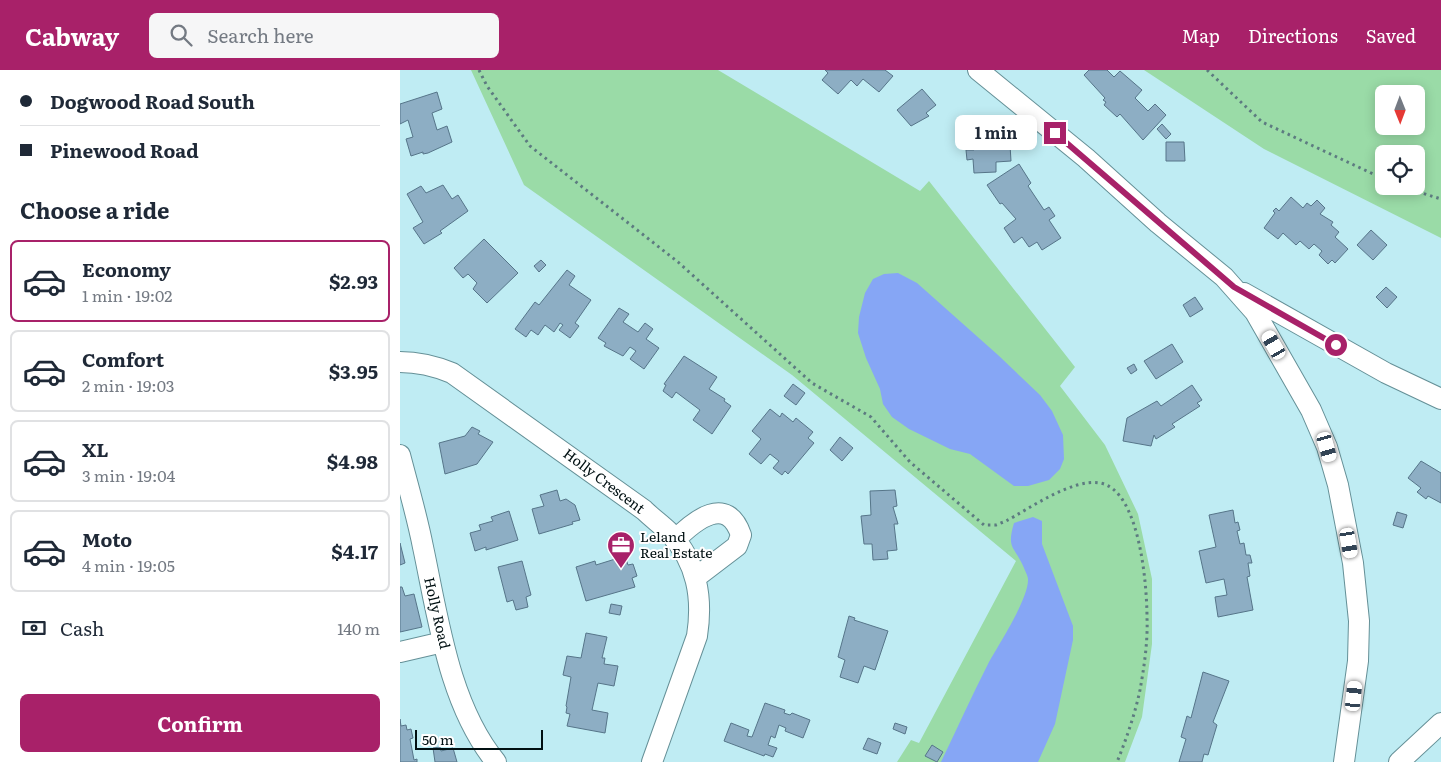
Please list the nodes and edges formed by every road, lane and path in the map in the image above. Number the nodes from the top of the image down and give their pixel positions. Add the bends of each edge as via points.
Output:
1 (479, 70) edge
2 (978, 70) edge
3 (1207, 70) edge
4 (1375, 176) edge
5 (1425, 194) edge
6 (1441, 199) edge
7 (1234, 287) junction
8 (400, 362) edge
9 (1441, 399) edge
10 (400, 455) edge
11 (675, 540) junction
12 (696, 578) junction
13 (443, 642) junction
14 (400, 652) edge
15 (1441, 723) edge
16 (496, 762) edge
17 (652, 762) edge
18 (1117, 762) edge
19 (1344, 762) edge
20 (1399, 762) edge

1 - 18 path via 530,146 678,262 812,383 871,417 910,462 984,526 1001,523 1074,486 1101,483 1124,501 1135,523 1148,619 1140,690
2 - 7 street via 1086,158
3 - 4 path via 1262,122
5 - 6 path
7 - 9 street via 1386,374
7 - 19 street via 1256,312 1311,410 1327,447 1338,485 1353,563 1359,621 1358,661
8 - 11 street, Holly Crescent via 452,373 644,510
10 - 13 street, Holly Road
11 - 12 street, Holly Crescent via 684,551
11 - 12 street via 700,519 714,513 727,515 737,523 741,535 736,546
12 - 17 street, Holly Crescent via 700,594 697,636
13 - 14 street
13 - 16 street, Holly Road via 460,699
15 - 20 street

